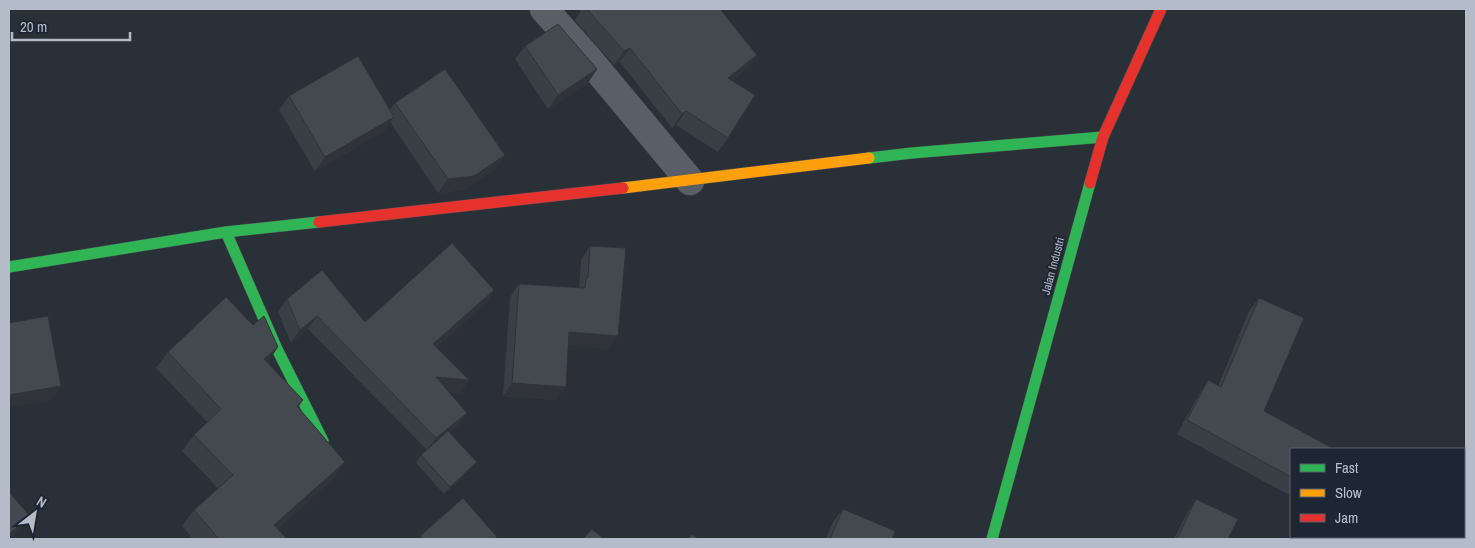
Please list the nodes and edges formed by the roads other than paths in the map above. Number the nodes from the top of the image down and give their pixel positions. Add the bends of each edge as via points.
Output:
1 (544, 9) edge
2 (1161, 9) edge
3 (1103, 137) junction
4 (690, 181) junction
5 (226, 232) junction
6 (9, 267) edge
7 (323, 441) edge
8 (992, 539) edge

1 - 4 street
2 - 3 street, Jalan Industri
3 - 4 street via 912,153
3 - 8 street, Jalan Industri
4 - 5 street
5 - 6 street
5 - 7 street via 277,349

